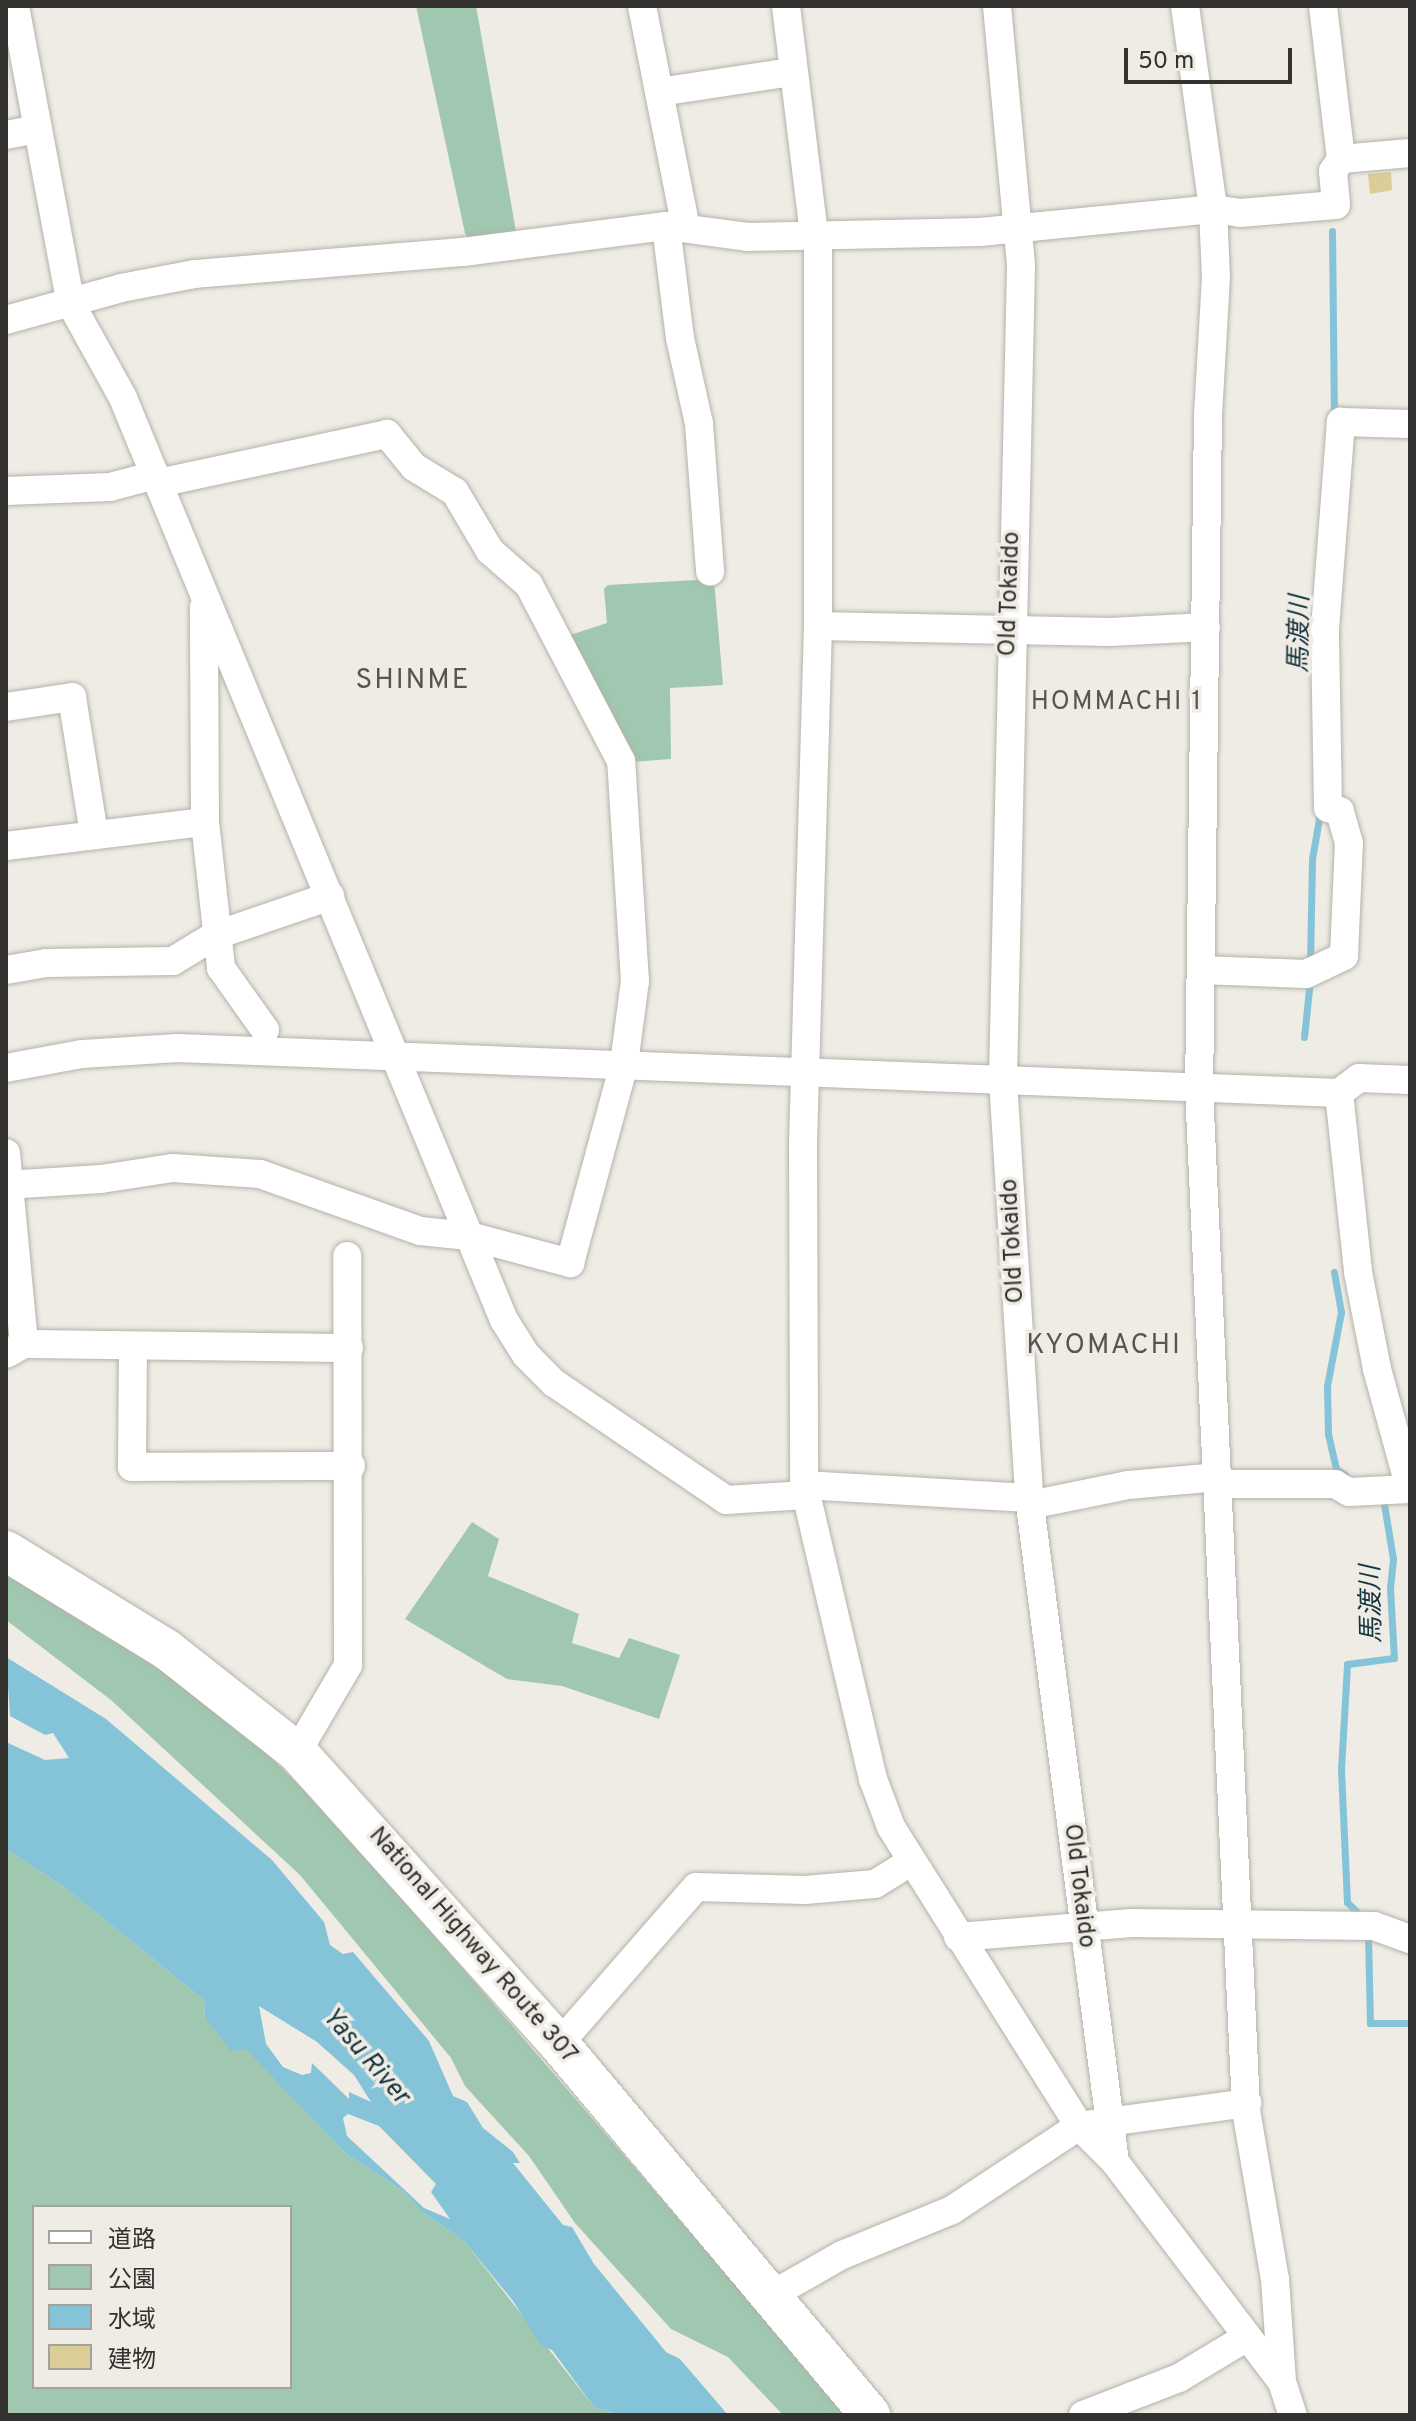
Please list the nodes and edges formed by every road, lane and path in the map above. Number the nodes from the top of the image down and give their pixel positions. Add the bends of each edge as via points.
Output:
1 (15, 6) edge
2 (642, 6) edge
3 (786, 6) edge
4 (997, 6) edge
5 (1185, 6) edge
6 (1323, 6) edge
7 (791, 72) junction
8 (659, 92) junction
9 (37, 129) junction
10 (6, 135) edge
11 (1410, 153) edge
12 (1341, 159) junction
13 (1213, 209) junction
14 (676, 227) junction
15 (1020, 229) junction
16 (816, 234) junction
17 (71, 304) junction
18 (6, 320) edge
19 (1410, 424) edge
20 (157, 479) junction
21 (6, 491) edge
22 (710, 572) dead end
23 (204, 594) junction
24 (818, 626) junction
25 (1206, 627) junction
26 (1009, 631) junction
27 (6, 707) edge
28 (205, 822) junction
29 (94, 834) junction
30 (6, 846) edge
31 (330, 896) junction
32 (214, 936) junction
33 (6, 970) edge
34 (1201, 970) junction
35 (265, 1030) dead end
36 (395, 1054) junction
37 (624, 1064) junction
38 (6, 1068) edge
39 (805, 1073) junction
40 (1003, 1080) junction
41 (1410, 1080) edge
42 (1199, 1089) junction
43 (1339, 1093) junction
44 (6, 1153) edge
45 (10, 1185) edge
46 (469, 1236) junction
47 (347, 1256) dead end
48 (133, 1348) junction
49 (349, 1348) junction
50 (15, 1349) edge
51 (351, 1466) junction
52 (1220, 1481) junction
53 (805, 1490) junction
54 (1390, 1490) edge
55 (1030, 1502) junction
56 (6, 1551) edge
57 (297, 1752) junction
58 (909, 1863) junction
59 (1236, 1926) junction
60 (1083, 1928) junction
61 (958, 1937) junction
62 (1410, 1939) edge
63 (559, 2044) junction
64 (1247, 2103) junction
65 (1108, 2120) junction
66 (1079, 2126) junction
67 (1115, 2162) junction
68 (770, 2296) junction
69 (1247, 2337) junction
70 (1282, 2382) junction
71 (870, 2415) edge
72 (1083, 2415) edge
73 (1293, 2415) edge

1 - 9 street
2 - 8 street
3 - 7 street
4 - 15 street, Old Tokaido
5 - 13 street
6 - 12 street
7 - 8 street
7 - 16 street
8 - 14 street
9 - 10 street
9 - 17 street
11 - 12 street
12 - 13 street via 1333,171 1336,205 1240,213
13 - 15 street
13 - 25 street via 1216,277 1208,414
14 - 16 street via 747,237
14 - 17 street via 463,252 195,274
14 - 22 street via 680,338 699,424
15 - 16 street
15 - 26 street, Old Tokaido
16 - 24 street
17 - 18 street
17 - 20 street via 123,398
19 - 34 street via 1341,422 1325,629 1328,808 1340,811 1349,843 1344,956 1312,972
20 - 21 street via 110,487
20 - 23 street
20 - 37 street via 387,434 414,467 455,492 490,551 529,585 621,761 635,981
23 - 28 street
23 - 31 street
24 - 26 street
24 - 39 street
25 - 26 street
25 - 34 street
26 - 40 street, Old Tokaido
27 - 29 street via 72,697
28 - 29 street
28 - 32 street
29 - 30 street
31 - 32 street
31 - 36 street
32 - 33 street via 173,961 46,963
32 - 35 street via 221,968
34 - 42 street
36 - 37 street
36 - 38 street via 178,1048 82,1054
36 - 46 street
37 - 39 street
37 - 46 street via 570,1263
39 - 40 street
39 - 53 street
40 - 42 street
40 - 55 street, Old Tokaido
41 - 43 street via 1359,1078
42 - 43 street
42 - 52 street
43 - 54 street
44 - 45 street
45 - 46 street via 173,1168 260,1174 420,1231
45 - 50 street
46 - 53 street via 504,1320 526,1355 554,1383 726,1500
47 - 49 street
48 - 49 street
48 - 50 street
48 - 51 street via 132,1467
49 - 51 street
51 - 57 street via 348,1665
52 - 54 street
52 - 55 street via 1128,1485
52 - 59 street
53 - 55 street
53 - 58 street via 873,1779
55 - 60 street, Old Tokaido
56 - 57 highway, National Highway Route 307 via 166,1649
57 - 63 highway, National Highway Route 307
58 - 61 street
58 - 63 street via 875,1884 805,1890 696,1887
59 - 60 street via 1131,1923
59 - 62 street via 1374,1926
59 - 64 street
60 - 61 street
60 - 65 street, Old Tokaido
61 - 66 street
63 - 68 highway, National Highway Route 307
64 - 65 street
64 - 70 street via 1275,2279
65 - 66 street
65 - 67 street, Old Tokaido
66 - 67 street
66 - 68 street via 974,2198 842,2255
67 - 69 street, Old Tokaido
68 - 71 highway, National Highway Route 307
69 - 70 street, Old Tokaido
69 - 72 street via 1179,2378
70 - 73 street, Old Tokaido

